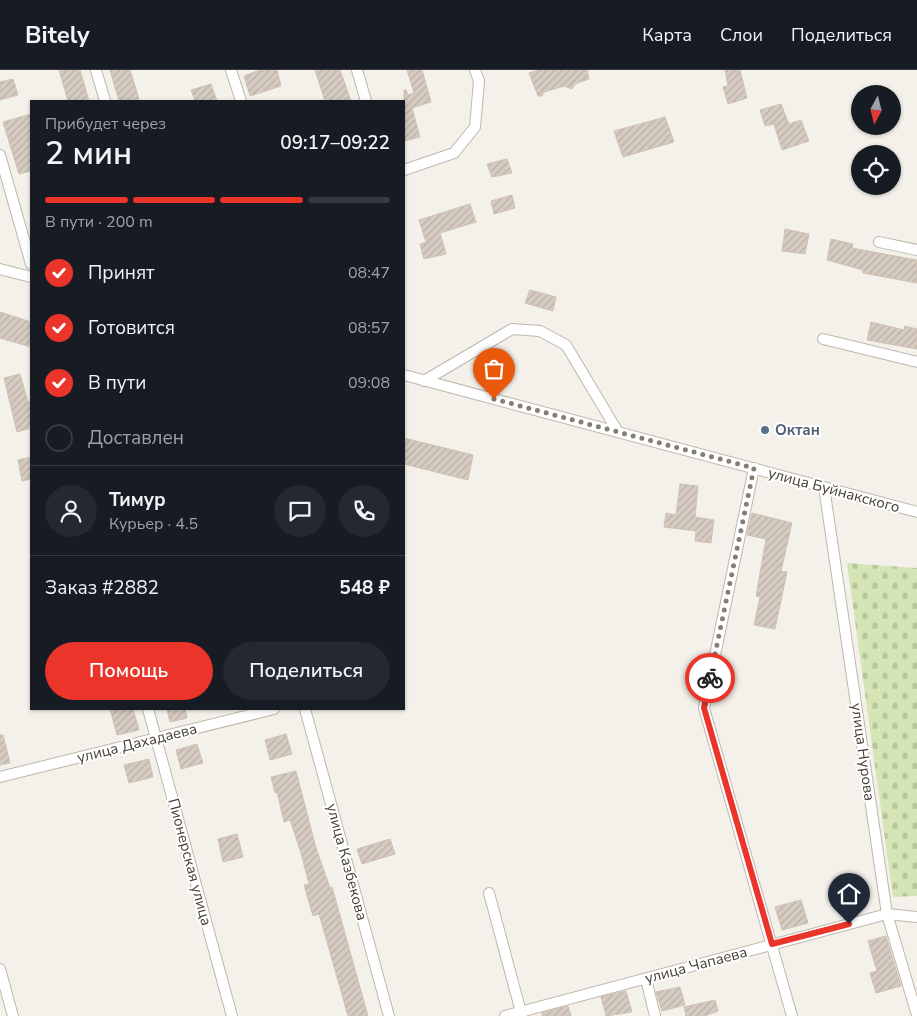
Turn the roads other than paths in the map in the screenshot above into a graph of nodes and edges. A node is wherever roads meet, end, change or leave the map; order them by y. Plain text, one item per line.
1 (96, 70) edge
2 (231, 70) edge
3 (357, 70) edge
4 (475, 70) edge
5 (105, 100) edge
6 (241, 100) edge
7 (366, 100) edge
8 (0, 155) edge
9 (405, 170) edge
10 (878, 242) dead end
11 (917, 250) edge
12 (30, 260) edge
13 (0, 269) edge
14 (30, 277) edge
15 (823, 339) dead end
16 (917, 362) edge
17 (405, 375) edge
18 (424, 380) junction
19 (618, 432) junction
20 (754, 468) junction
21 (824, 487) junction
22 (917, 512) edge
23 (148, 710) edge
24 (270, 710) edge
25 (305, 710) edge
26 (156, 739) junction
27 (0, 777) edge
28 (489, 893) dead end
29 (887, 914) junction
30 (917, 917) edge
31 (772, 944) junction
32 (0, 969) edge
33 (646, 979) junction
34 (522, 1014) edge
35 (917, 1015) edge
36 (13, 1016) edge
37 (232, 1016) edge
38 (389, 1016) edge
39 (505, 1016) edge
40 (655, 1016) edge
41 (792, 1016) edge

1 - 5 street
2 - 6 street
3 - 7 street
4 - 9 street
8 - 12 street
10 - 11 street
13 - 14 street
15 - 16 street
17 - 18 street, улица Буйнакского
18 - 19 street, улица Буйнакского
18 - 19 street
19 - 20 street, улица Буйнакского
20 - 21 street, улица Буйнакского
20 - 31 street
21 - 22 street, улица Буйнакского
21 - 29 street, улица Нурова
23 - 26 street, Пионерская улица
24 - 26 street, улица Дахадаева
25 - 38 street, улица Казбекова
26 - 27 street, улица Дахадаева
26 - 37 street, Пионерская улица
28 - 34 street
29 - 30 street
29 - 31 street, улица Чапаева
29 - 35 street, улица Нурова
31 - 33 street, улица Чапаева
31 - 41 street
32 - 36 street
33 - 34 street, улица Чапаева
33 - 40 street
34 - 39 street, улица Чапаева

